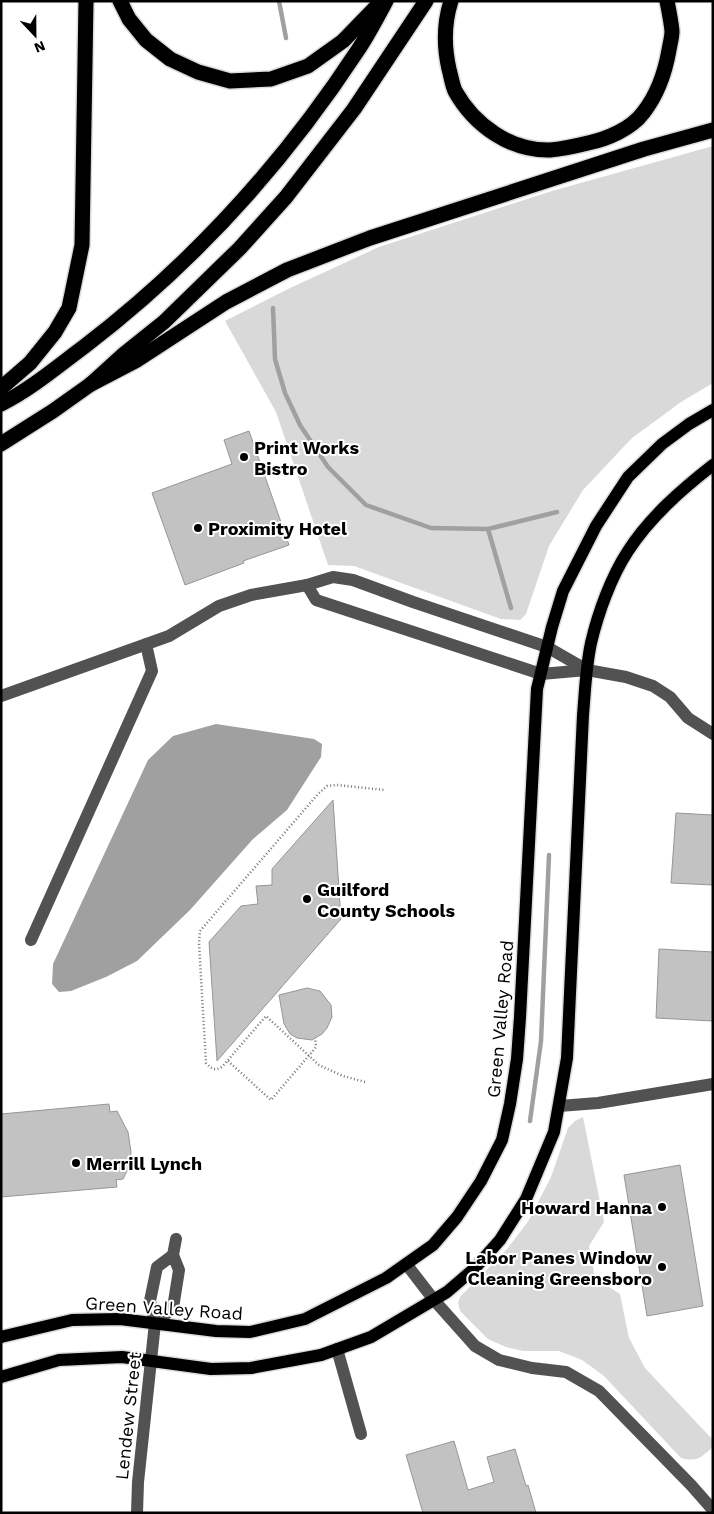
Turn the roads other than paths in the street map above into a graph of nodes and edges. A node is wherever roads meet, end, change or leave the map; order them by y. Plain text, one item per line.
1 (86, 1) edge
2 (120, 1) edge
3 (381, 1) edge
4 (386, 1) edge
5 (426, 1) edge
6 (452, 1) edge
7 (667, 1) edge
8 (713, 130) edge
9 (91, 384) junction
10 (1, 388) edge
11 (1, 404) edge
12 (713, 410) edge
13 (1, 444) edge
14 (713, 464) edge
15 (307, 584) junction
16 (146, 644) junction
17 (547, 647) junction
18 (587, 670) junction
19 (540, 674) junction
20 (1, 696) edge
21 (713, 734) edge
22 (31, 940) dead end
23 (713, 1084) edge
24 (558, 1106) junction
25 (176, 1240) dead end
26 (173, 1255) junction
27 (407, 1265) junction
28 (434, 1300) junction
29 (155, 1324) junction
30 (1, 1337) edge
31 (337, 1349) junction
32 (150, 1361) junction
33 (1, 1377) edge
34 (361, 1434) dead end
35 (713, 1510) edge
36 (137, 1513) edge

1 - 10 highway
2 - 3 highway
4 - 11 highway
5 - 9 highway
6 - 7 highway
8 - 9 highway
9 - 13 highway
12 - 17 main road, Green Valley Road
14 - 18 main road
15 - 16 street
15 - 17 street
15 - 19 street
16 - 20 street
16 - 22 street
17 - 18 street
17 - 19 main road, Green Valley Road
18 - 19 street
18 - 21 street
18 - 24 main road
19 - 27 main road, Green Valley Road
23 - 24 street
24 - 28 main road
25 - 26 street
26 - 29 street, Lendew Street
26 - 29 street
27 - 28 street
27 - 29 main road, Green Valley Road
28 - 31 main road
28 - 35 street
29 - 30 main road, Green Valley Road
29 - 32 street, Lendew Street
31 - 32 main road
31 - 34 street
32 - 33 main road
32 - 36 street, Lendew Street

